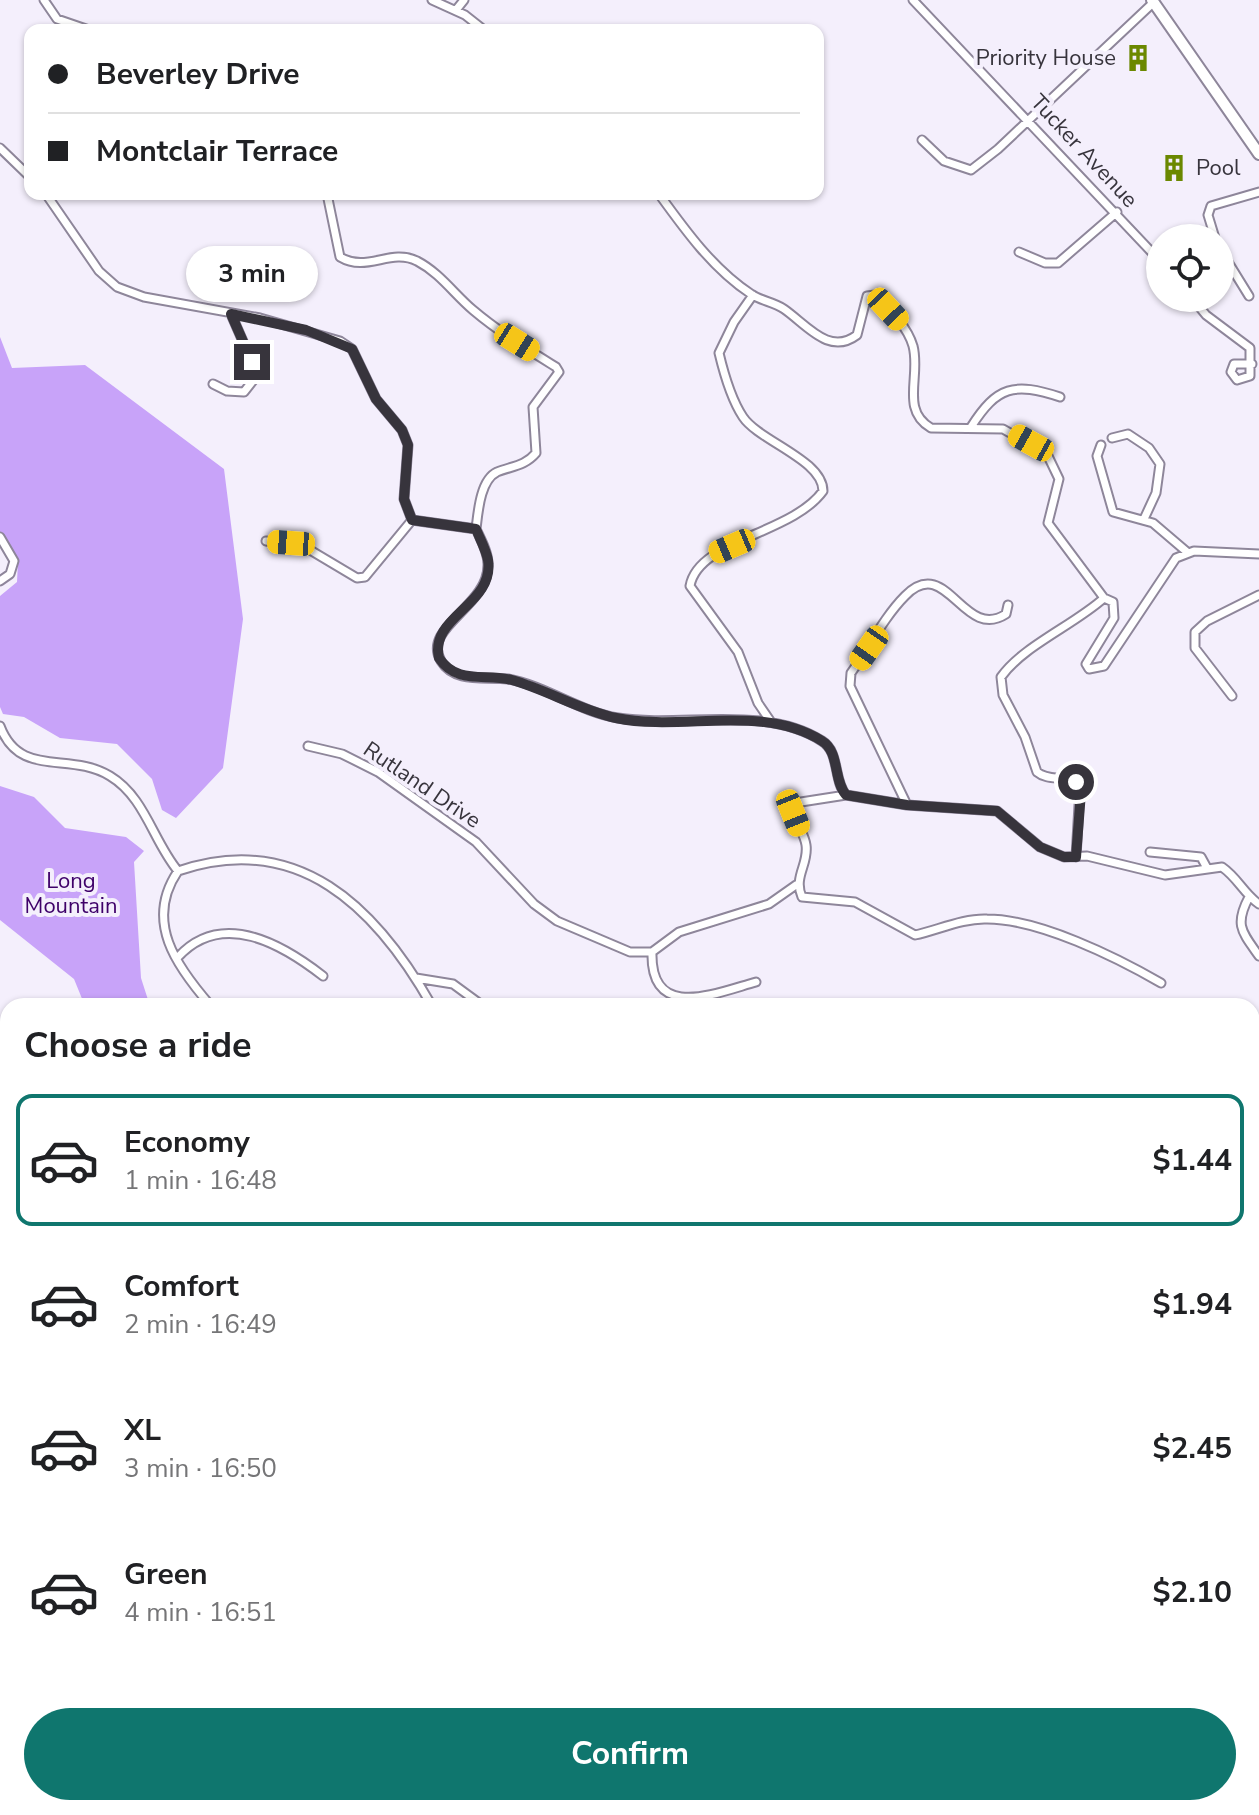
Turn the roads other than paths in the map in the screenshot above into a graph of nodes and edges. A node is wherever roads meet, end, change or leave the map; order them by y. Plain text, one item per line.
1 (44, 0) edge
2 (432, 0) edge
3 (464, 0) edge
4 (913, 0) edge
5 (1156, 1) edge
6 (456, 10) junction
7 (72, 24) edge
8 (476, 24) edge
9 (1028, 118) junction
10 (922, 140) dead end
11 (0, 148) edge
12 (1259, 154) edge
13 (24, 171) edge
14 (1259, 192) edge
15 (50, 200) edge
16 (328, 200) edge
17 (664, 200) edge
18 (1117, 212) junction
19 (1211, 224) edge
20 (1146, 245) edge
21 (1019, 252) dead end
22 (1234, 272) edge
23 (753, 295) junction
24 (1249, 296) dead end
25 (1204, 312) edge
26 (231, 314) junction
27 (1252, 364) dead end
28 (213, 384) dead end
29 (1060, 397) dead end
30 (971, 427) junction
31 (1112, 438) dead end
32 (1101, 445) dead end
33 (1144, 519) junction
34 (412, 520) junction
35 (476, 529) junction
36 (0, 537) edge
37 (266, 541) dead end
38 (1187, 552) junction
39 (1259, 554) edge
40 (0, 581) edge
41 (1259, 595) edge
42 (1104, 598) junction
43 (1008, 605) dead end
44 (1232, 696) dead end
45 (771, 722) junction
46 (0, 726) edge
47 (308, 746) dead end
48 (846, 795) junction
49 (907, 805) junction
50 (1150, 852) dead end
51 (1076, 857) junction
52 (1207, 868) junction
53 (178, 871) junction
54 (796, 885) junction
55 (1249, 897) junction
56 (1259, 904) edge
57 (652, 952) junction
58 (1259, 956) edge
59 (178, 957) junction
60 (323, 976) dead end
61 (416, 978) junction
62 (756, 982) dead end
63 (1161, 983) dead end
64 (205, 998) edge
65 (427, 998) edge
66 (472, 998) edge
67 (674, 998) edge
68 (701, 998) edge

1 - 7 street
2 - 6 street
3 - 6 street
4 - 9 street, Tucker Avenue
5 - 9 street
5 - 12 main road
6 - 8 street
9 - 10 street
9 - 18 street, Tucker Avenue
11 - 13 street
14 - 19 street
15 - 26 street
16 - 35 street
17 - 23 street
18 - 20 street, Tucker Avenue
18 - 21 street
22 - 24 street
23 - 30 street
23 - 45 street
25 - 27 street
26 - 28 street
26 - 34 street
29 - 30 street
30 - 42 street
31 - 33 street
32 - 33 street
33 - 38 street
34 - 35 street
34 - 37 street
35 - 45 street
36 - 40 street
38 - 39 street
38 - 42 street
41 - 44 street
42 - 51 street
43 - 49 street
45 - 48 street
46 - 53 street
47 - 57 street, Rutland Drive
48 - 49 street
48 - 54 street
49 - 51 street
50 - 52 street
51 - 52 street
52 - 55 street
53 - 59 street
53 - 61 street
54 - 57 street
54 - 63 street
55 - 56 street
55 - 58 street
57 - 67 street
59 - 60 street
59 - 64 street
61 - 65 street
61 - 66 street
62 - 68 street

